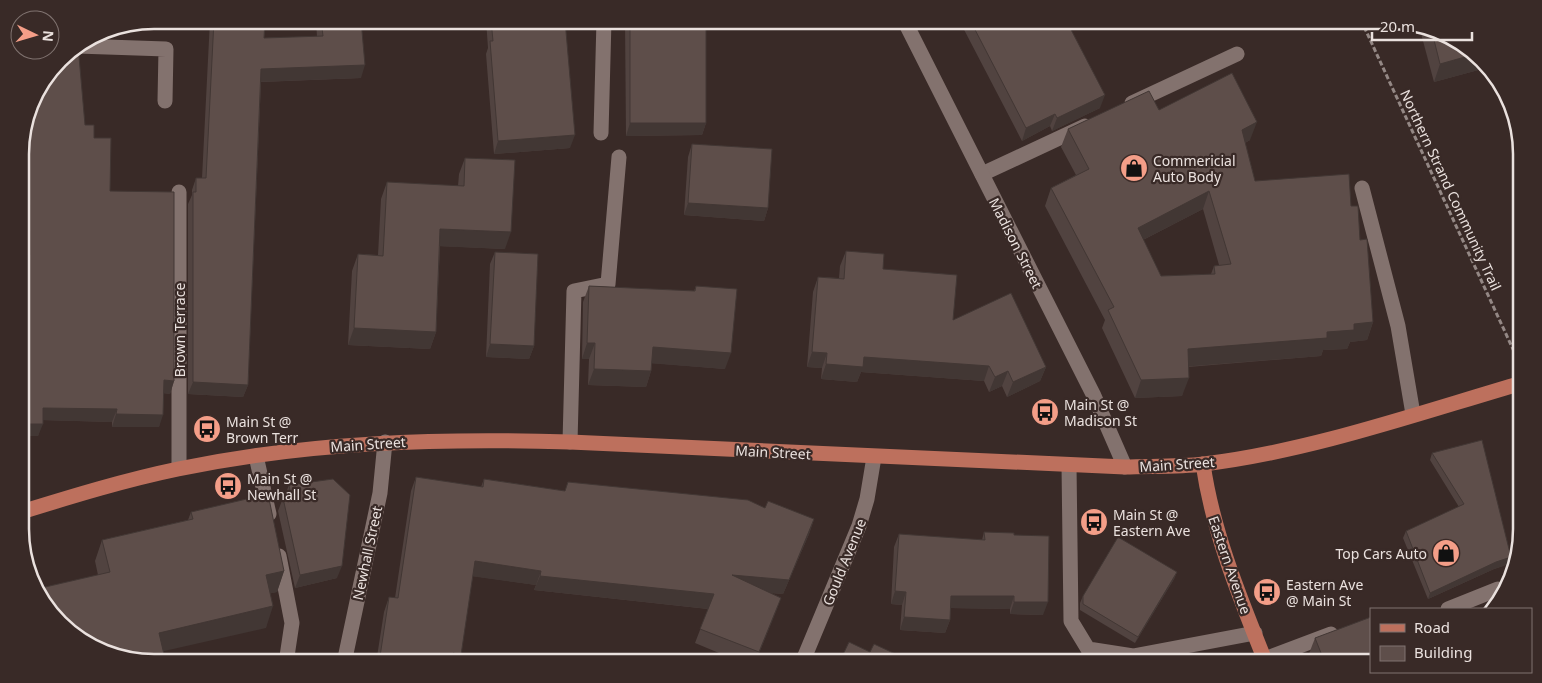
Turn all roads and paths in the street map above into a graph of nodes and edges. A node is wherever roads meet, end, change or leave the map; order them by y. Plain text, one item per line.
1 (604, 29) edge
2 (909, 29) edge
3 (1365, 29) edge
4 (91, 46) edge
5 (1237, 54) dead end
6 (165, 100) dead end
7 (1122, 108) edge
8 (1096, 120) edge
9 (601, 133) dead end
10 (619, 157) dead end
11 (982, 174) junction
12 (1362, 188) dead end
13 (179, 192) dead end
14 (1513, 351) edge
15 (1513, 386) edge
16 (1413, 414) junction
17 (385, 442) junction
18 (570, 442) junction
19 (256, 456) junction
20 (874, 457) junction
21 (1203, 464) junction
22 (1069, 465) junction
23 (179, 468) junction
24 (1125, 468) junction
25 (29, 510) edge
26 (1497, 589) edge
27 (1450, 608) edge
28 (1343, 630) edge
29 (1255, 633) junction
30 (287, 654) edge
31 (346, 654) edge
32 (806, 654) edge
33 (1118, 654) edge
34 (1144, 654) edge
35 (1263, 654) edge
36 (1283, 654) edge

1 - 9 street
2 - 11 street, Madison Street
3 - 14 path, Northern Strand Community Trail
4 - 6 street
5 - 7 street
8 - 11 street
10 - 18 street
11 - 24 street, Madison Street
12 - 16 street
13 - 23 street, Brown Terrace
15 - 16 main road, Main Street
16 - 21 main road, Main Street
17 - 18 main road, Main Street
17 - 19 main road, Main Street
17 - 31 street, Newhall Street
18 - 20 main road, Main Street
19 - 23 main road, Main Street
19 - 30 street
20 - 22 main road, Main Street
20 - 32 street, Gould Avenue
21 - 24 main road, Main Street
21 - 29 main road, Eastern Avenue
22 - 24 main road, Main Street
22 - 33 street
23 - 25 main road, Main Street
26 - 27 street
28 - 36 street
29 - 34 street
29 - 35 main road, Eastern Avenue

